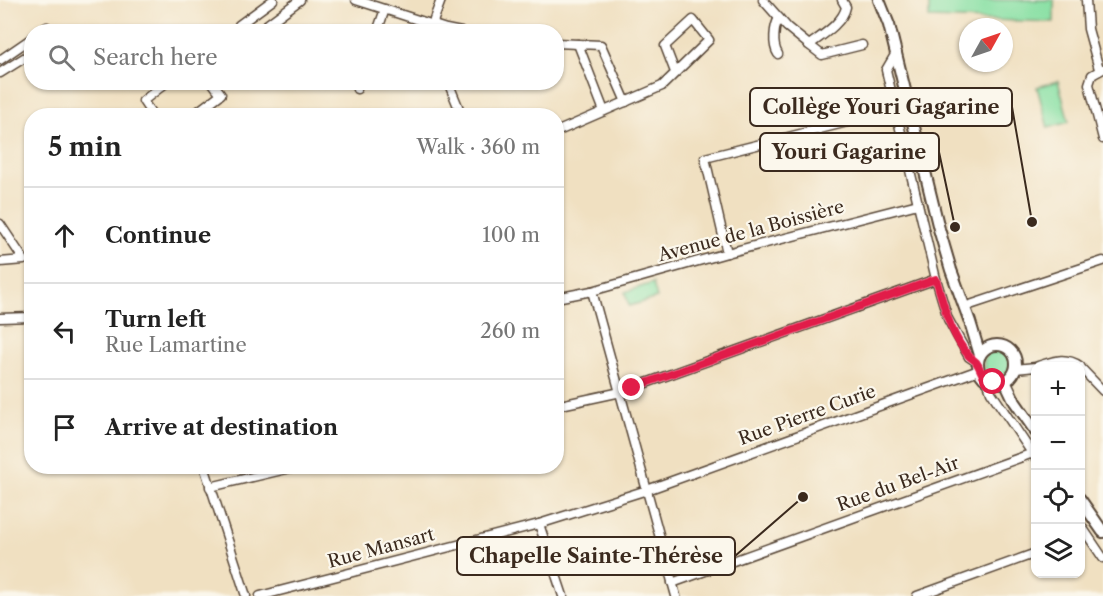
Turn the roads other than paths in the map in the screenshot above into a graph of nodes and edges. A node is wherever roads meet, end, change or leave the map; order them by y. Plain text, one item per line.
1 (273, 0) edge
2 (300, 0) edge
3 (356, 0) edge
4 (441, 0) edge
5 (763, 0) edge
6 (842, 0) edge
7 (879, 0) edge
8 (1086, 0) edge
9 (884, 5) edge
10 (385, 9) junction
11 (779, 18) junction
12 (240, 24) edge
13 (268, 24) edge
14 (380, 24) edge
15 (423, 24) edge
16 (434, 24) edge
17 (564, 43) edge
18 (24, 44) edge
19 (578, 44) junction
20 (809, 45) junction
21 (862, 45) dead end
22 (896, 52) junction
23 (778, 54) dead end
24 (24, 58) edge
25 (0, 60) edge
26 (1101, 69) edge
27 (675, 72) junction
28 (0, 74) edge
29 (157, 90) edge
30 (217, 90) edge
31 (451, 90) edge
32 (626, 102) junction
33 (148, 108) edge
34 (202, 108) edge
35 (459, 108) edge
36 (895, 110) junction
37 (604, 111) junction
38 (564, 128) edge
39 (1103, 139) edge
40 (918, 204) junction
41 (0, 224) edge
42 (727, 253) junction
43 (1103, 261) edge
44 (0, 262) edge
45 (936, 279) junction
46 (592, 291) junction
47 (564, 296) edge
48 (964, 306) junction
49 (24, 317) edge
50 (0, 318) edge
51 (970, 322) junction
52 (994, 345) junction
53 (1053, 362) edge
54 (1073, 362) edge
55 (979, 363) junction
56 (1031, 368) edge
57 (1015, 369) junction
58 (1085, 372) edge
59 (987, 380) junction
60 (1005, 381) junction
61 (621, 392) junction
62 (1103, 392) edge
63 (564, 404) edge
64 (1031, 426) edge
65 (1031, 451) edge
66 (1031, 456) edge
67 (206, 474) edge
68 (265, 474) edge
69 (210, 487) junction
70 (647, 490) junction
71 (1085, 506) edge
72 (539, 524) junction
73 (1103, 532) edge
74 (1085, 537) edge
75 (1031, 555) edge
76 (1103, 558) edge
77 (672, 583) junction
78 (246, 596) edge
79 (260, 596) edge
80 (563, 596) edge
81 (676, 596) edge
82 (917, 596) edge

1 - 12 street
2 - 13 street
3 - 10 street
4 - 16 street
5 - 11 street
6 - 20 street
7 - 9 street
8 - 26 street
9 - 22 street
10 - 14 street
10 - 15 street
11 - 20 street
11 - 23 street
17 - 19 street
18 - 25 street
19 - 32 street
19 - 37 street
20 - 21 street
22 - 36 street
22 - 48 street
24 - 28 street
26 - 39 street
27 - 27 street
27 - 32 street
29 - 33 street
30 - 34 street
31 - 35 street
32 - 37 street
36 - 40 street
36 - 42 street
37 - 38 street
40 - 42 street, Avenue de la Boissière
40 - 45 street
41 - 44 street
42 - 46 street, Avenue de la Boissière
43 - 48 street
45 - 55 street
45 - 61 street
46 - 47 street, Avenue de la Boissière
46 - 61 street
48 - 51 street
49 - 50 street
51 - 52 street
51 - 55 street
52 - 55 street
52 - 57 street
53 - 54 street
55 - 59 street
55 - 70 street, Rue Pierre Curie
56 - 57 street
57 - 60 street
58 - 62 street
59 - 60 street
59 - 65 street
60 - 64 street
61 - 63 street
61 - 70 street
66 - 77 street, Rue du Bel-Air
67 - 69 street
68 - 69 street
69 - 78 street
70 - 72 street, Rue Mansart
70 - 77 street
71 - 73 street
72 - 79 street, Rue Mansart
72 - 80 street
74 - 76 street
75 - 82 street
77 - 81 street

